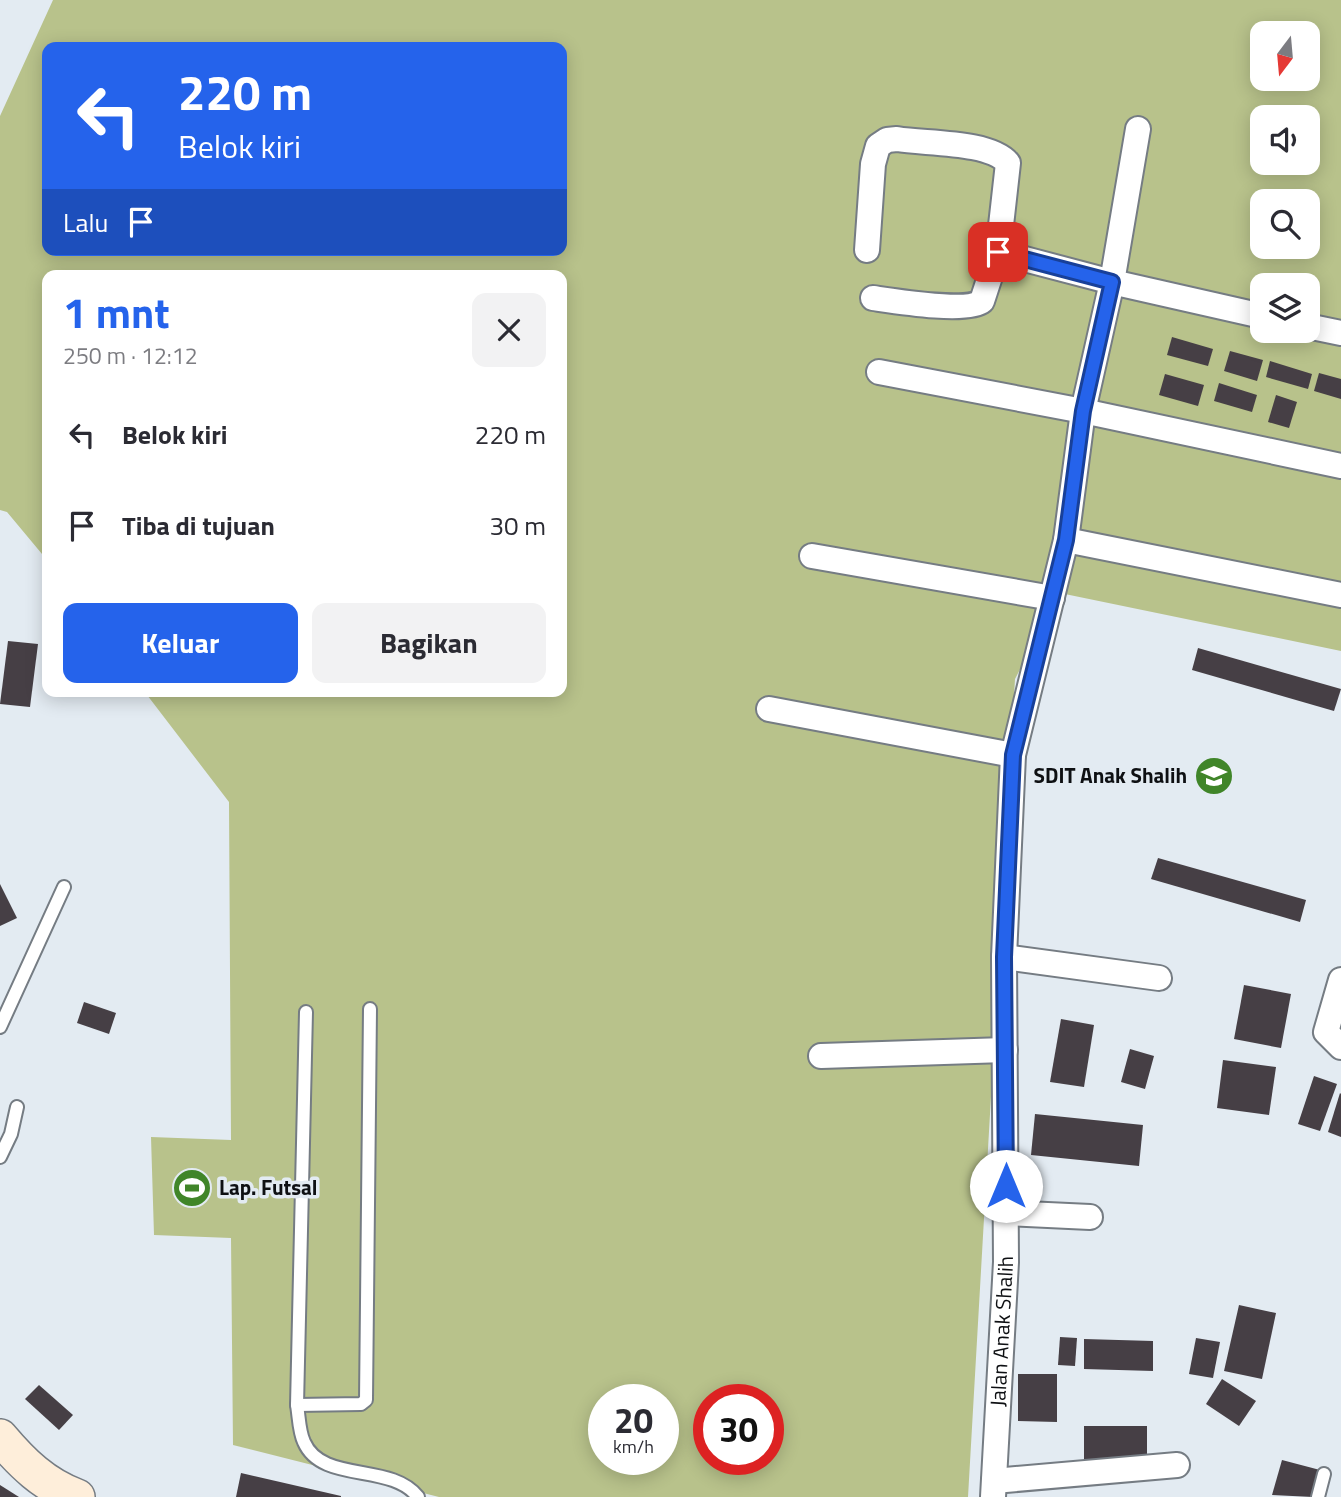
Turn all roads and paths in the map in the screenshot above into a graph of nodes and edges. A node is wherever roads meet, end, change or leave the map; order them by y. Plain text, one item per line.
1 (1138, 128) dead end
2 (867, 250) dead end
3 (998, 252) junction
4 (1112, 282) junction
5 (873, 298) dead end
6 (1250, 313) edge
7 (1320, 329) edge
8 (1341, 333) edge
9 (879, 372) dead end
10 (1083, 411) junction
11 (1341, 466) edge
12 (1066, 540) junction
13 (812, 556) dead end
14 (1341, 595) edge
15 (1052, 598) junction
16 (769, 709) dead end
17 (1013, 755) junction
18 (64, 887) dead end
19 (1004, 957) junction
20 (1159, 978) dead end
21 (1341, 980) edge
22 (370, 1009) dead end
23 (306, 1012) dead end
24 (0, 1027) edge
25 (1341, 1047) edge
26 (1005, 1050) junction
27 (821, 1056) dead end
28 (17, 1107) dead end
29 (0, 1157) edge
30 (1006, 1213) junction
31 (1090, 1217) dead end
32 (297, 1405) junction
33 (0, 1437) edge
34 (1177, 1465) dead end
35 (1324, 1474) dead end
36 (994, 1489) edge
37 (77, 1497) edge
38 (418, 1497) edge
39 (1318, 1497) edge

1 - 4 street, Jalan Anak Shalih
2 - 3 street
3 - 4 street
3 - 5 street
4 - 6 street
4 - 10 street, Jalan Anak Shalih
7 - 8 street
9 - 10 street
10 - 11 street
10 - 12 street, Jalan Anak Shalih
12 - 14 street
12 - 15 street, Jalan Anak Shalih
13 - 15 street
15 - 17 street, Jalan Anak Shalih
16 - 17 street
17 - 19 street, Jalan Anak Shalih
18 - 24 lane
19 - 20 street
19 - 26 street, Jalan Anak Shalih
21 - 25 street
22 - 32 lane
23 - 32 lane
26 - 27 street
26 - 30 street, Jalan Anak Shalih
28 - 29 lane
30 - 31 street
30 - 36 street, Jalan Anak Shalih
32 - 38 lane
33 - 37 street
34 - 36 street
35 - 39 lane

